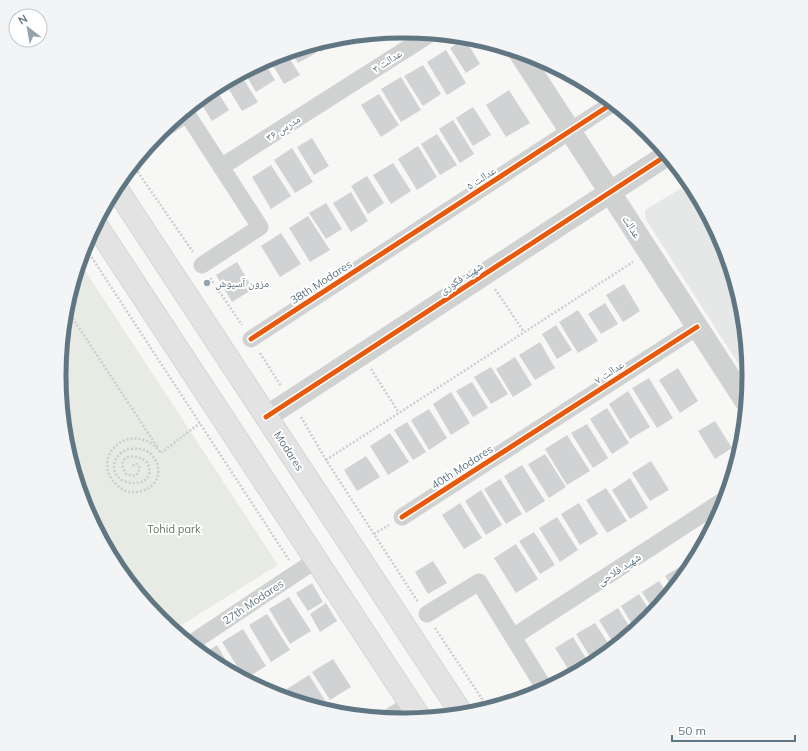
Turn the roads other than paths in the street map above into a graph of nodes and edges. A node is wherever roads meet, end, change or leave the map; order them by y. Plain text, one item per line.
1 (422, 39) edge
2 (525, 61) edge
3 (344, 89) joint
4 (607, 107) edge
5 (188, 116) edge
6 (570, 132) junction
7 (663, 159) edge
8 (221, 168) junction
9 (610, 193) junction
10 (120, 194) edge
11 (99, 230) edge
12 (402, 241) joint
13 (202, 265) road end
14 (697, 327) junction
15 (251, 339) road end
16 (741, 395) edge
17 (266, 417) junction
18 (532, 433) joint
19 (716, 505) edge
20 (402, 516) dead end
21 (316, 560) junction
22 (427, 614) road end
23 (513, 637) junction
24 (196, 640) edge
25 (541, 683) edge
26 (458, 709) edge
27 (415, 711) edge

1 - 3 street, عدالت ۳
2 - 6 street, عدالت
3 - 8 street, مدرس ۳۶
4 - 6 street, عدالت ۵
5 - 8 street
6 - 9 street, عدالت
6 - 12 street, عدالت ۵
7 - 9 street, شهید فکوری
8 - 13 street
9 - 14 street, عدالت
9 - 17 street, شهید فکوری
10 - 17 main road, Modares
11 - 21 main road
12 - 15 street, 38th Modares
14 - 16 street, عدالت
14 - 18 street, عدالت ۷
17 - 26 main road, Modares
18 - 20 street, 40th Modares
19 - 23 street, شهید فلاحی
21 - 24 street, 27th Modares
21 - 27 main road
22 - 23 street
23 - 25 street

